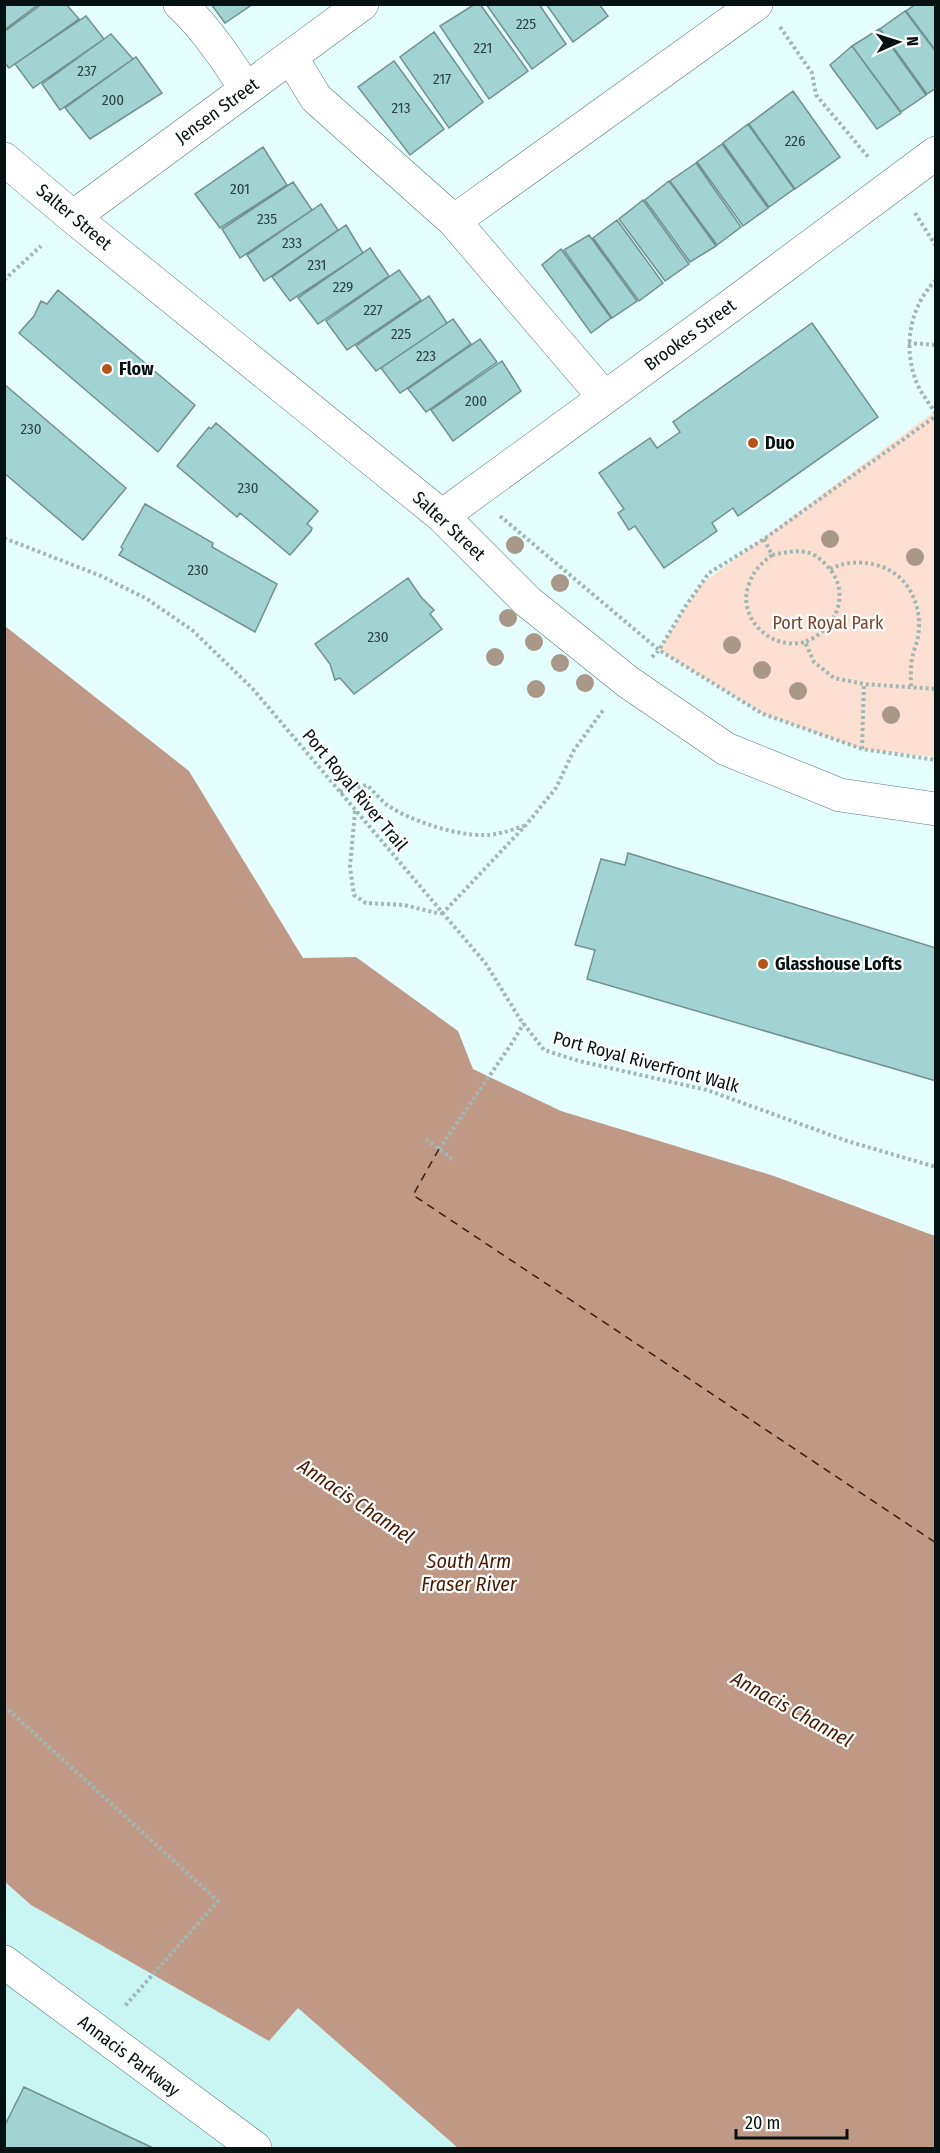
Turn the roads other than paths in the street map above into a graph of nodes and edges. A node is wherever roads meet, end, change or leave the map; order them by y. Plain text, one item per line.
1 (180, 4) edge
2 (362, 4) edge
3 (767, 14) edge
4 (291, 57) junction
5 (246, 89) junction
6 (936, 153) edge
7 (4, 159) edge
8 (73, 217) junction
9 (454, 221) junction
10 (604, 397) junction
11 (442, 516) junction
12 (936, 809) edge
13 (4, 1962) edge
14 (255, 2148) edge

1 - 5 street
2 - 4 street, Jensen Street
3 - 9 street
4 - 5 street, Jensen Street
4 - 9 street
5 - 8 street, Jensen Street
6 - 10 street, Brookes Street
7 - 8 street, Salter Street
8 - 11 street, Salter Street
9 - 10 street
10 - 11 street, Brookes Street
11 - 12 street, Salter Street
13 - 14 street, Annacis Parkway

